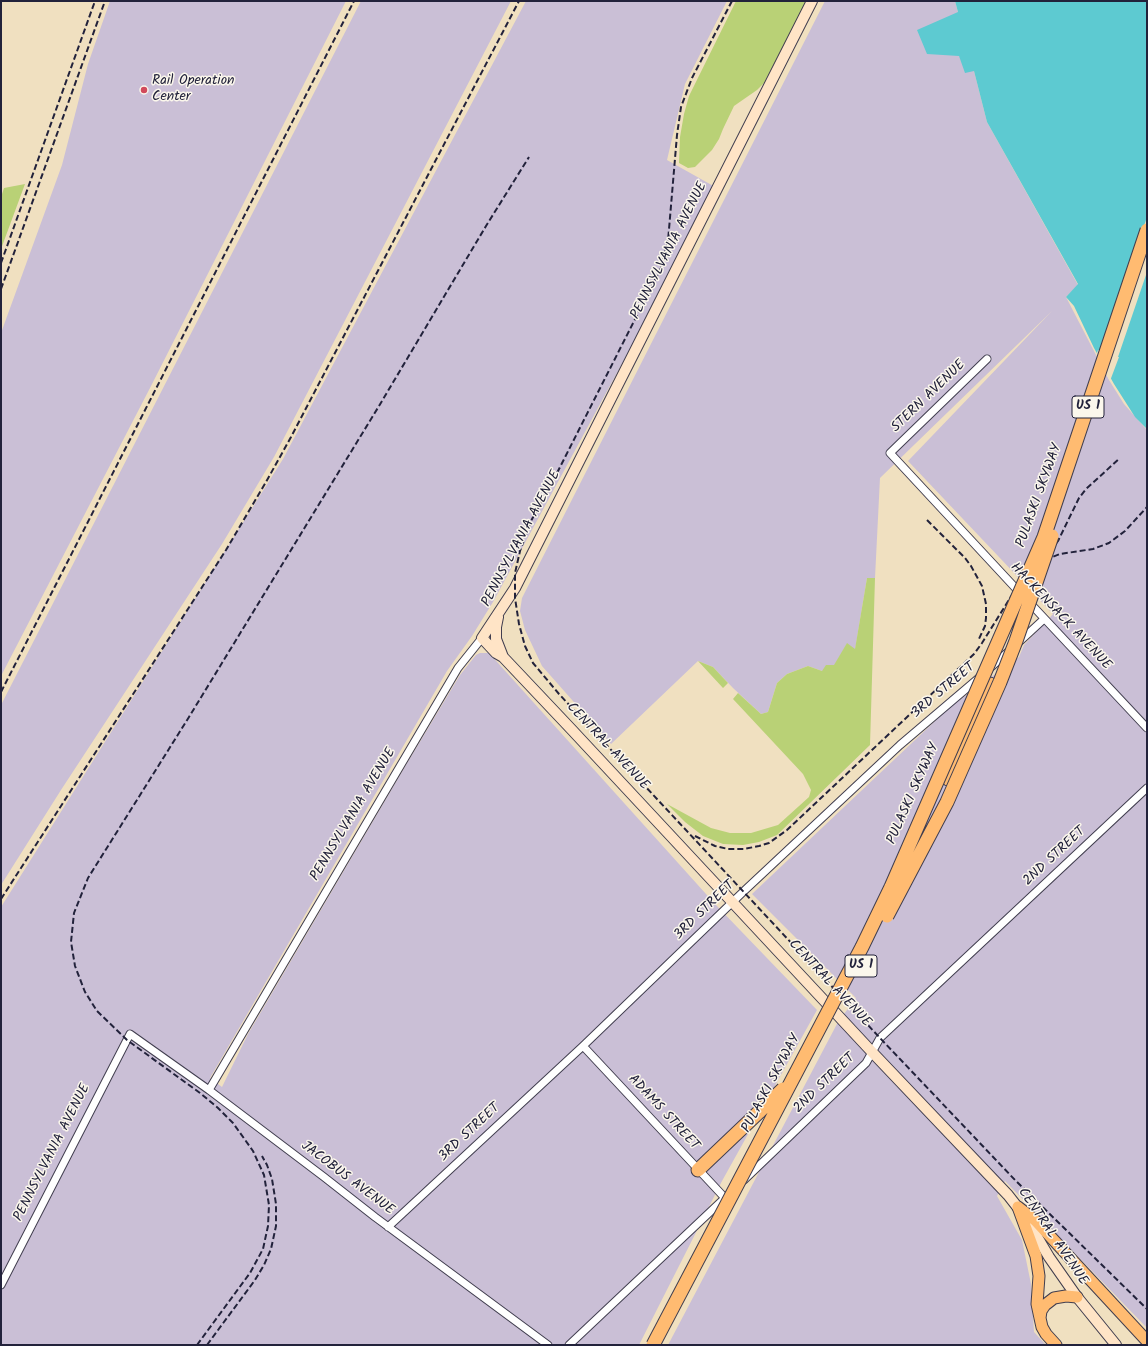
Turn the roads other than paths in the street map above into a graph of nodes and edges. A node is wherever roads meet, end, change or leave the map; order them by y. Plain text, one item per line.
1 (812, 1) edge
2 (1147, 230) edge
3 (1147, 254) edge
4 (987, 359) dead end
5 (890, 453) joint
6 (1039, 576) junction
7 (1024, 582) junction
8 (500, 611) junction
9 (1044, 619) junction
10 (482, 638) junction
11 (503, 657) junction
12 (990, 684) junction
13 (1147, 728) edge
14 (1147, 788) edge
15 (732, 902) junction
16 (130, 1034) joint
17 (583, 1046) junction
18 (872, 1052) junction
19 (209, 1090) junction
20 (698, 1170) junction
21 (725, 1198) junction
22 (1018, 1207) junction
23 (388, 1227) junction
24 (1, 1285) edge
25 (1077, 1297) junction
26 (1040, 1318) junction
27 (1147, 1341) edge
28 (548, 1345) edge
29 (569, 1345) edge
30 (652, 1345) edge
31 (660, 1345) edge
32 (1056, 1345) edge
33 (1116, 1345) edge

1 - 8 main road, PENNSYLVANIA AVENUE
2 - 7 highway, PULASKI SKYWAY / US 1, bridge
3 - 6 highway, PULASKI SKYWAY / US 1, bridge
4 - 5 street, STERN AVENUE
5 - 9 street, HACKENSACK AVENUE
6 - 12 highway, bridge
6 - 31 highway, PULASKI SKYWAY / US 1, bridge
7 - 12 highway, bridge
7 - 30 highway, PULASKI SKYWAY / US 1, bridge
8 - 10 main road, PENNSYLVANIA AVENUE
8 - 11 main road, CENTRAL AVENUE
9 - 13 street, HACKENSACK AVENUE
9 - 15 street, 3RD STREET
10 - 11 main road, CENTRAL AVENUE
10 - 19 street, PENNSYLVANIA AVENUE
11 - 15 main road, CENTRAL AVENUE
12 - 20 highway, bridge
14 - 18 street, 2ND STREET
15 - 17 street, 3RD STREET
15 - 18 main road, CENTRAL AVENUE
16 - 19 street, JACOBUS AVENUE
16 - 24 street, PENNSYLVANIA AVENUE
17 - 20 street, ADAMS STREET
17 - 23 street, 3RD STREET
18 - 21 street, 2ND STREET
18 - 22 main road, CENTRAL AVENUE
19 - 23 street, JACOBUS AVENUE
20 - 21 street, ADAMS STREET
21 - 29 street, 2ND STREET
22 - 25 main road, CENTRAL AVENUE
22 - 26 highway
22 - 27 highway
23 - 28 street, JACOBUS AVENUE
25 - 26 highway
25 - 33 main road, CENTRAL AVENUE
26 - 32 highway

